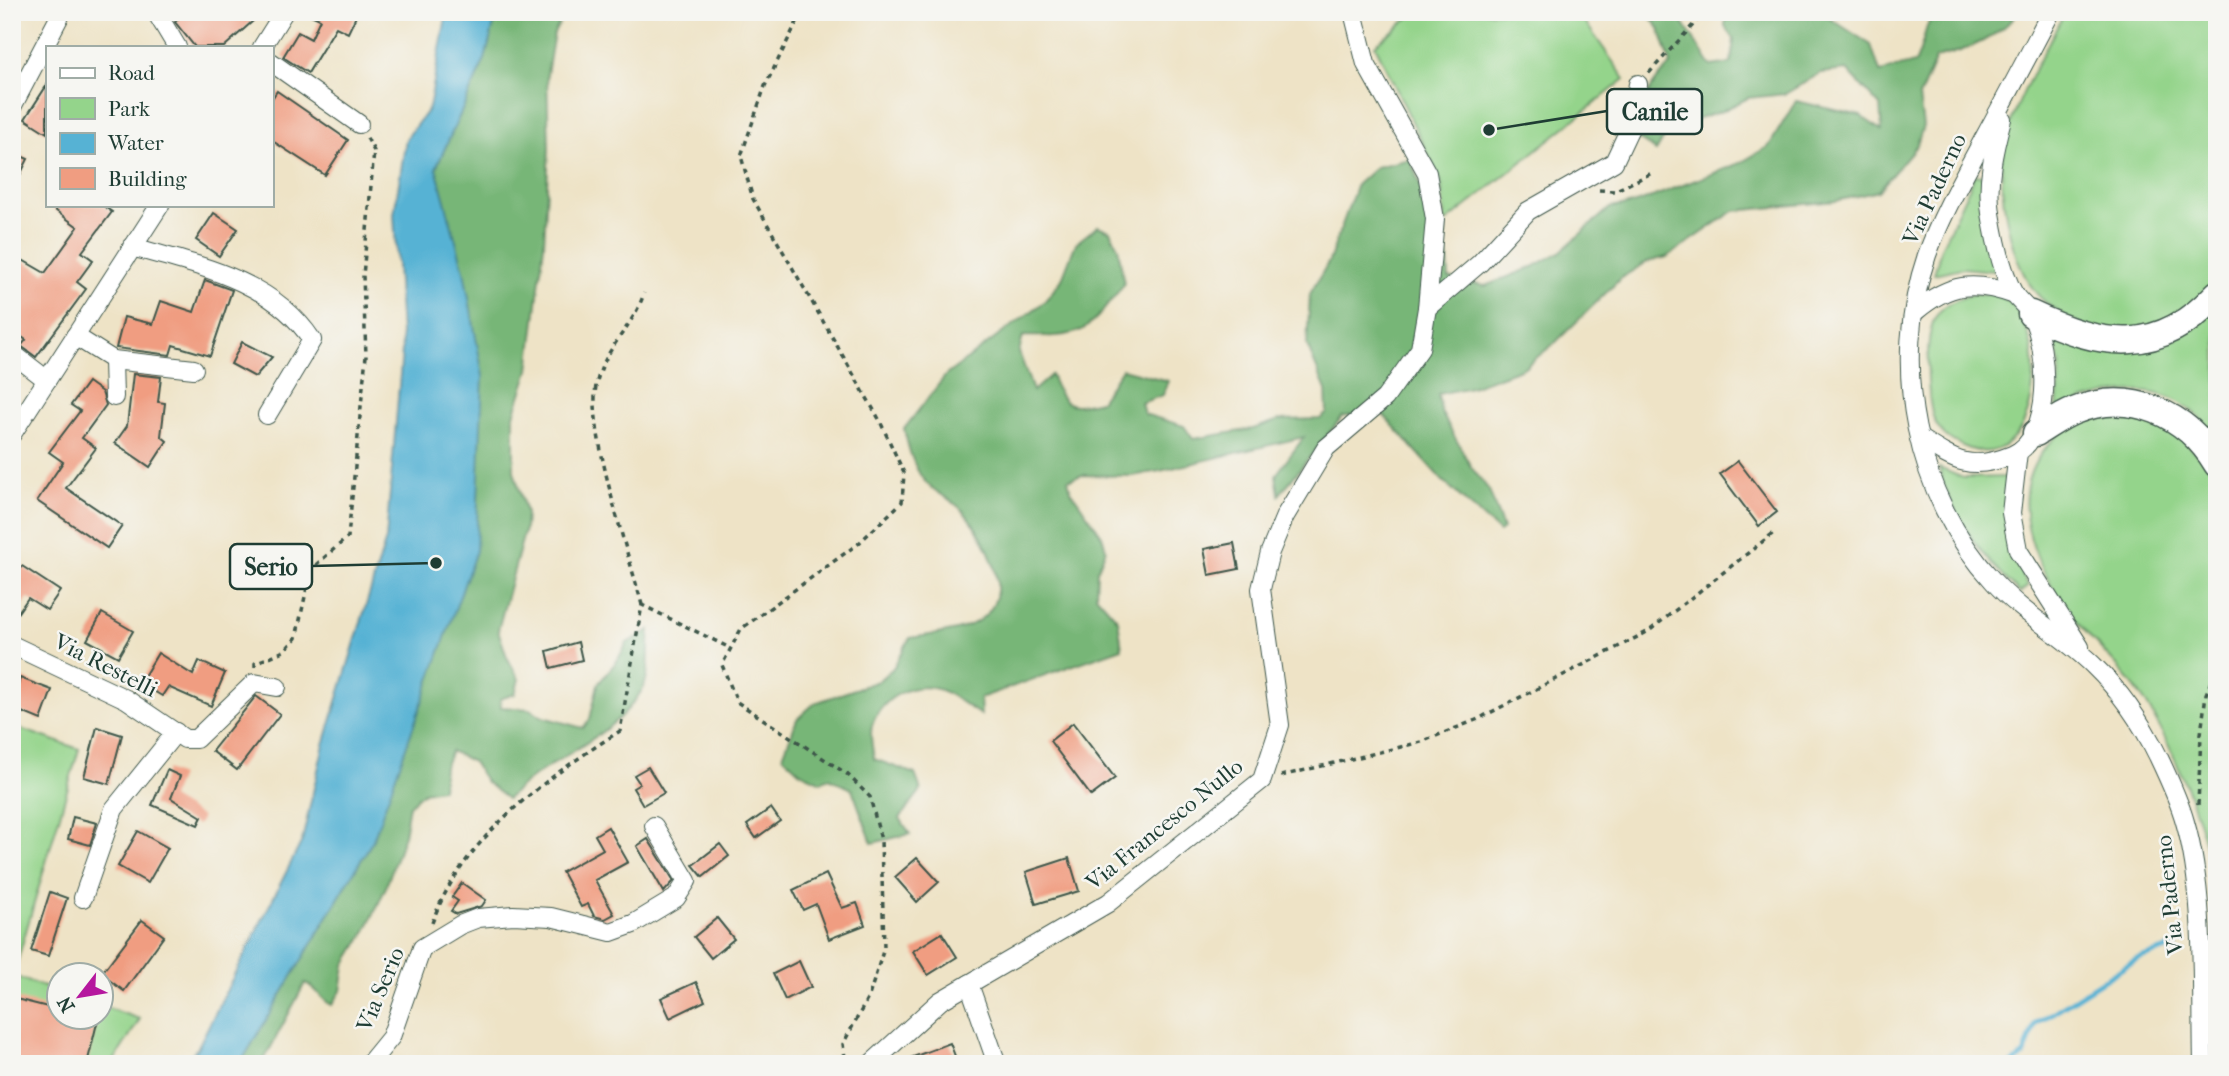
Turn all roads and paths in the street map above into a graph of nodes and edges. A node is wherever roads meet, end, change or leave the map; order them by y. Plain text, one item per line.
1 (62, 12) edge
2 (156, 12) edge
3 (284, 12) edge
4 (802, 12) edge
5 (1353, 12) edge
6 (1705, 12) edge
7 (2051, 12) edge
8 (176, 46) edge
9 (263, 46) edge
10 (273, 63) edge
11 (1638, 84) joint
12 (2009, 92) junction
13 (12, 107) edge
14 (359, 124) dead end
15 (374, 150) dead end
16 (1652, 173) dead end
17 (1578, 184) junction
18 (159, 206) edge
19 (132, 247) junction
20 (644, 293) dead end
21 (2217, 294) edge
22 (2023, 304) junction
23 (1427, 308) junction
24 (1916, 311) junction
25 (75, 336) junction
26 (12, 353) edge
27 (113, 360) junction
28 (194, 369) dead end
29 (47, 380) junction
30 (114, 397) dead end
31 (267, 415) dead end
32 (12, 434) edge
33 (1919, 438) junction
34 (2027, 443) junction
35 (2217, 464) edge
36 (1776, 531) dead end
37 (642, 605) junction
38 (12, 645) edge
39 (731, 648) junction
40 (2092, 664) junction
41 (2217, 675) edge
42 (254, 683) junction
43 (276, 687) dead end
44 (176, 732) junction
45 (1262, 780) junction
46 (654, 826) dead end
47 (2186, 828) junction
48 (83, 898) dead end
49 (422, 948) junction
50 (969, 984) junction
51 (369, 1064) edge
52 (846, 1064) edge
53 (871, 1064) edge
54 (997, 1064) edge
55 (2203, 1064) edge

1 - 13 street
2 - 8 street
3 - 9 street
4 - 39 path
5 - 23 street, Via Francesco Nullo
6 - 11 path
7 - 12 street, Via Paderno
10 - 14 street
11 - 17 street
12 - 22 street, Via Paderno
12 - 24 street, Via Paderno
15 - 42 path
16 - 17 path
17 - 23 street
18 - 19 street
19 - 25 street
19 - 31 street
20 - 37 path
21 - 22 highway
22 - 24 street
22 - 34 street, Via Paderno
23 - 45 street, Via Francesco Nullo
24 - 33 street, Via Paderno
25 - 27 street
25 - 29 street
26 - 29 street
27 - 28 street
27 - 30 street
29 - 32 street
33 - 34 street
33 - 40 street, Via Paderno
34 - 35 highway
34 - 40 street, Via Paderno
36 - 45 path
37 - 39 path
37 - 49 path
38 - 44 street, Via Restelli
39 - 52 path
40 - 47 street, Via Paderno
41 - 47 path
42 - 43 street
42 - 44 street
44 - 48 street
45 - 50 street, Via Francesco Nullo
46 - 49 street, Via Serio
47 - 55 street, Via Paderno
49 - 51 street, Via Serio
50 - 53 street, Via Francesco Nullo
50 - 54 street

